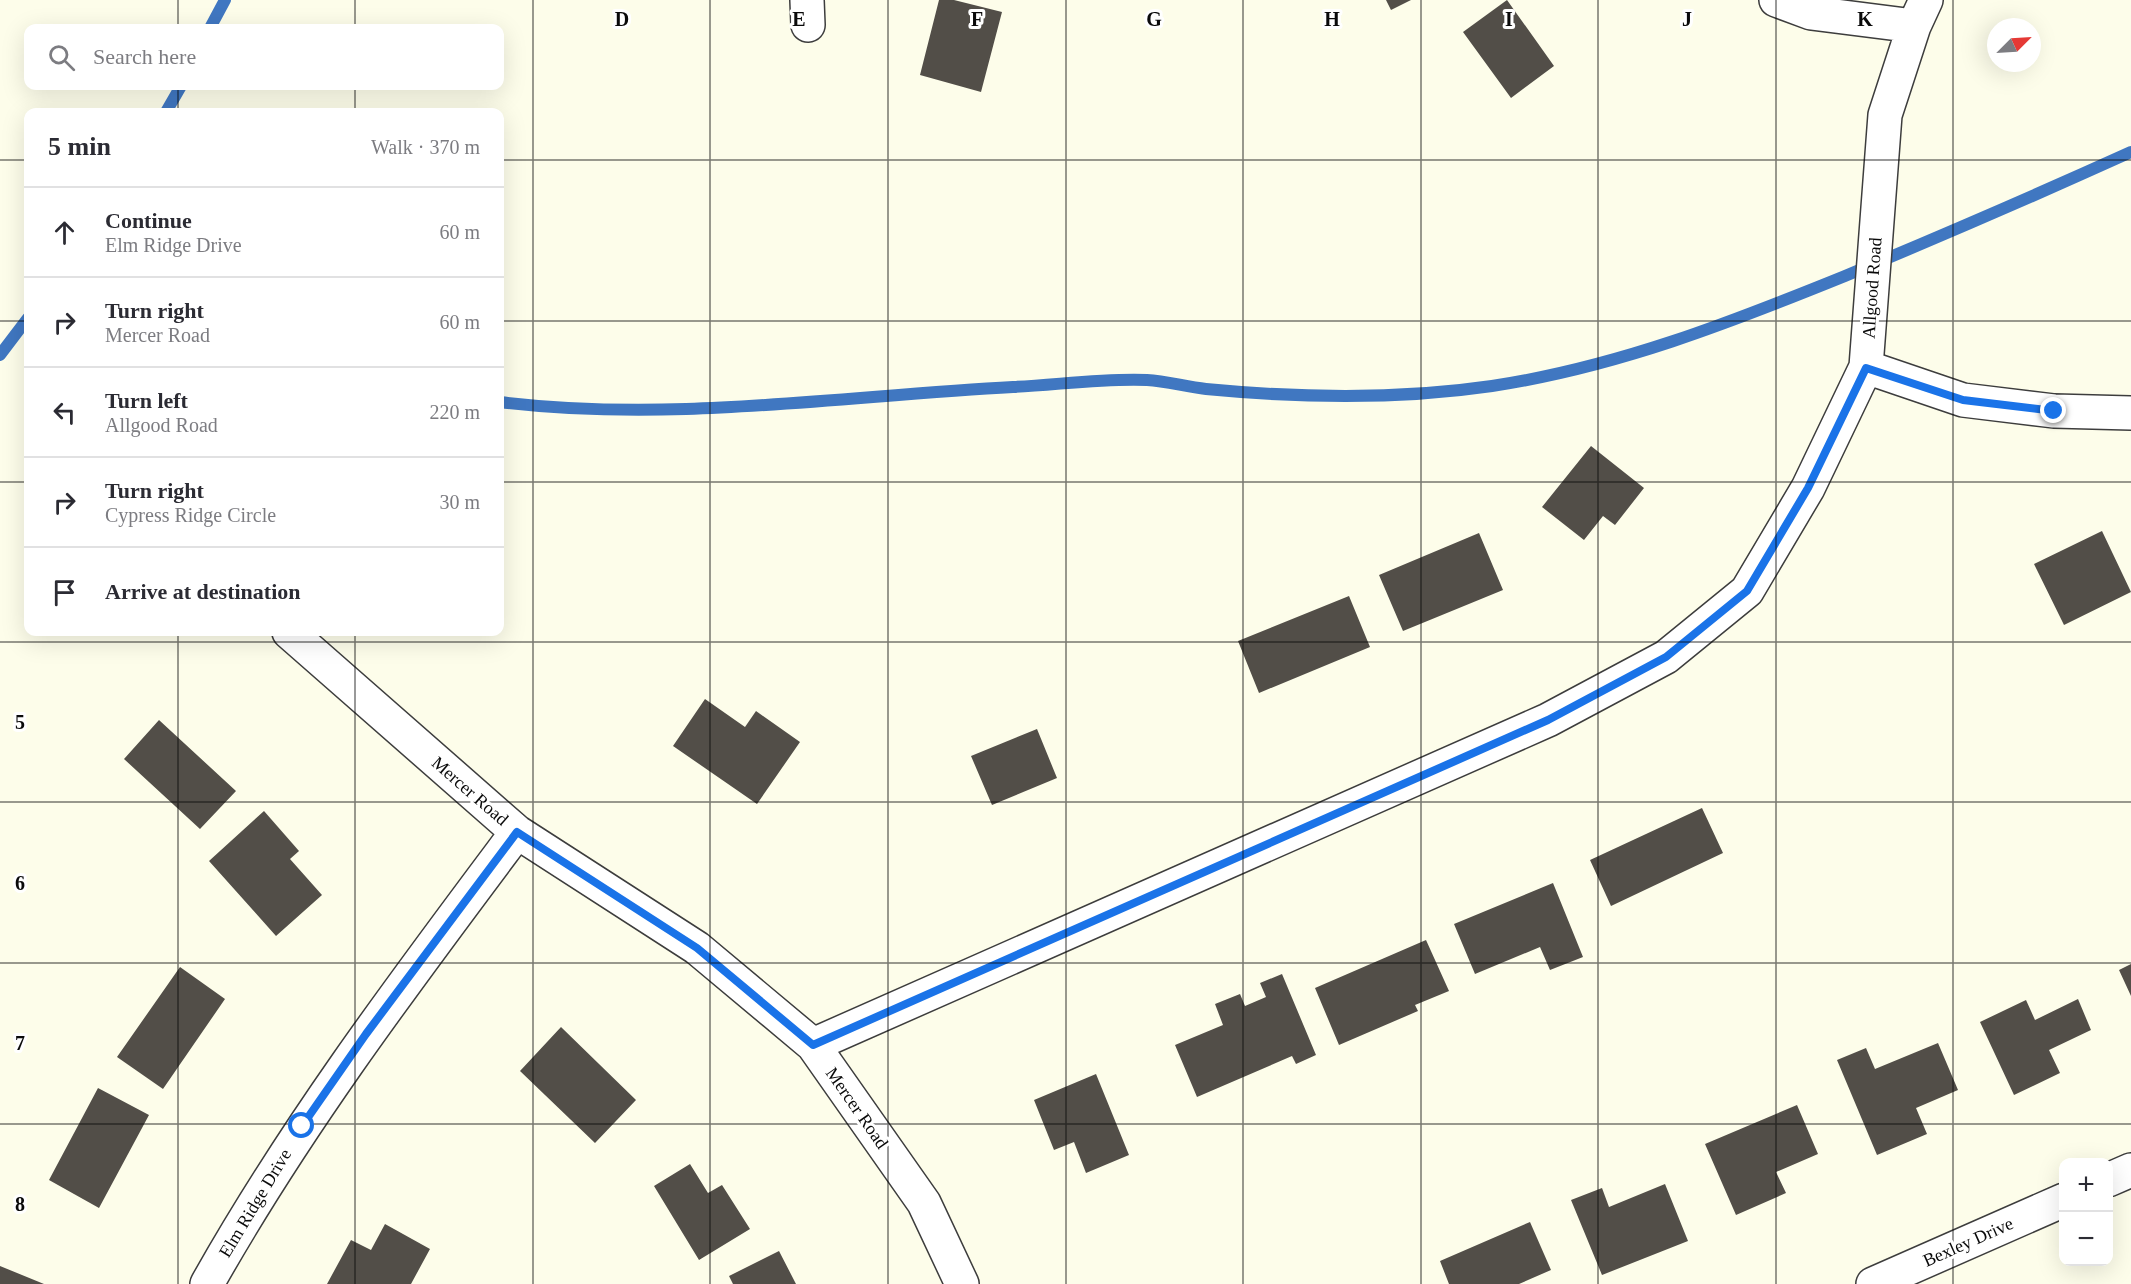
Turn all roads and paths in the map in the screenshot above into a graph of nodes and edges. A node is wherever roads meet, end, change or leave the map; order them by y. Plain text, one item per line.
1 (1776, 0) edge
2 (1920, 13) edge
3 (1866, 368) junction
4 (2131, 413) edge
5 (294, 636) edge
6 (517, 832) junction
7 (813, 1045) junction
8 (2131, 1170) edge
9 (2113, 1178) edge
10 (2059, 1202) edge
11 (207, 1284) edge
12 (962, 1284) edge
13 (1873, 1284) edge

1 - 2 street
2 - 3 street, Allgood Road
3 - 4 street
3 - 7 street, Allgood Road
5 - 6 street, Mercer Road
6 - 7 street, Mercer Road
6 - 11 street, Elm Ridge Drive
7 - 12 street, Mercer Road
8 - 9 street
10 - 13 street, Bexley Drive

